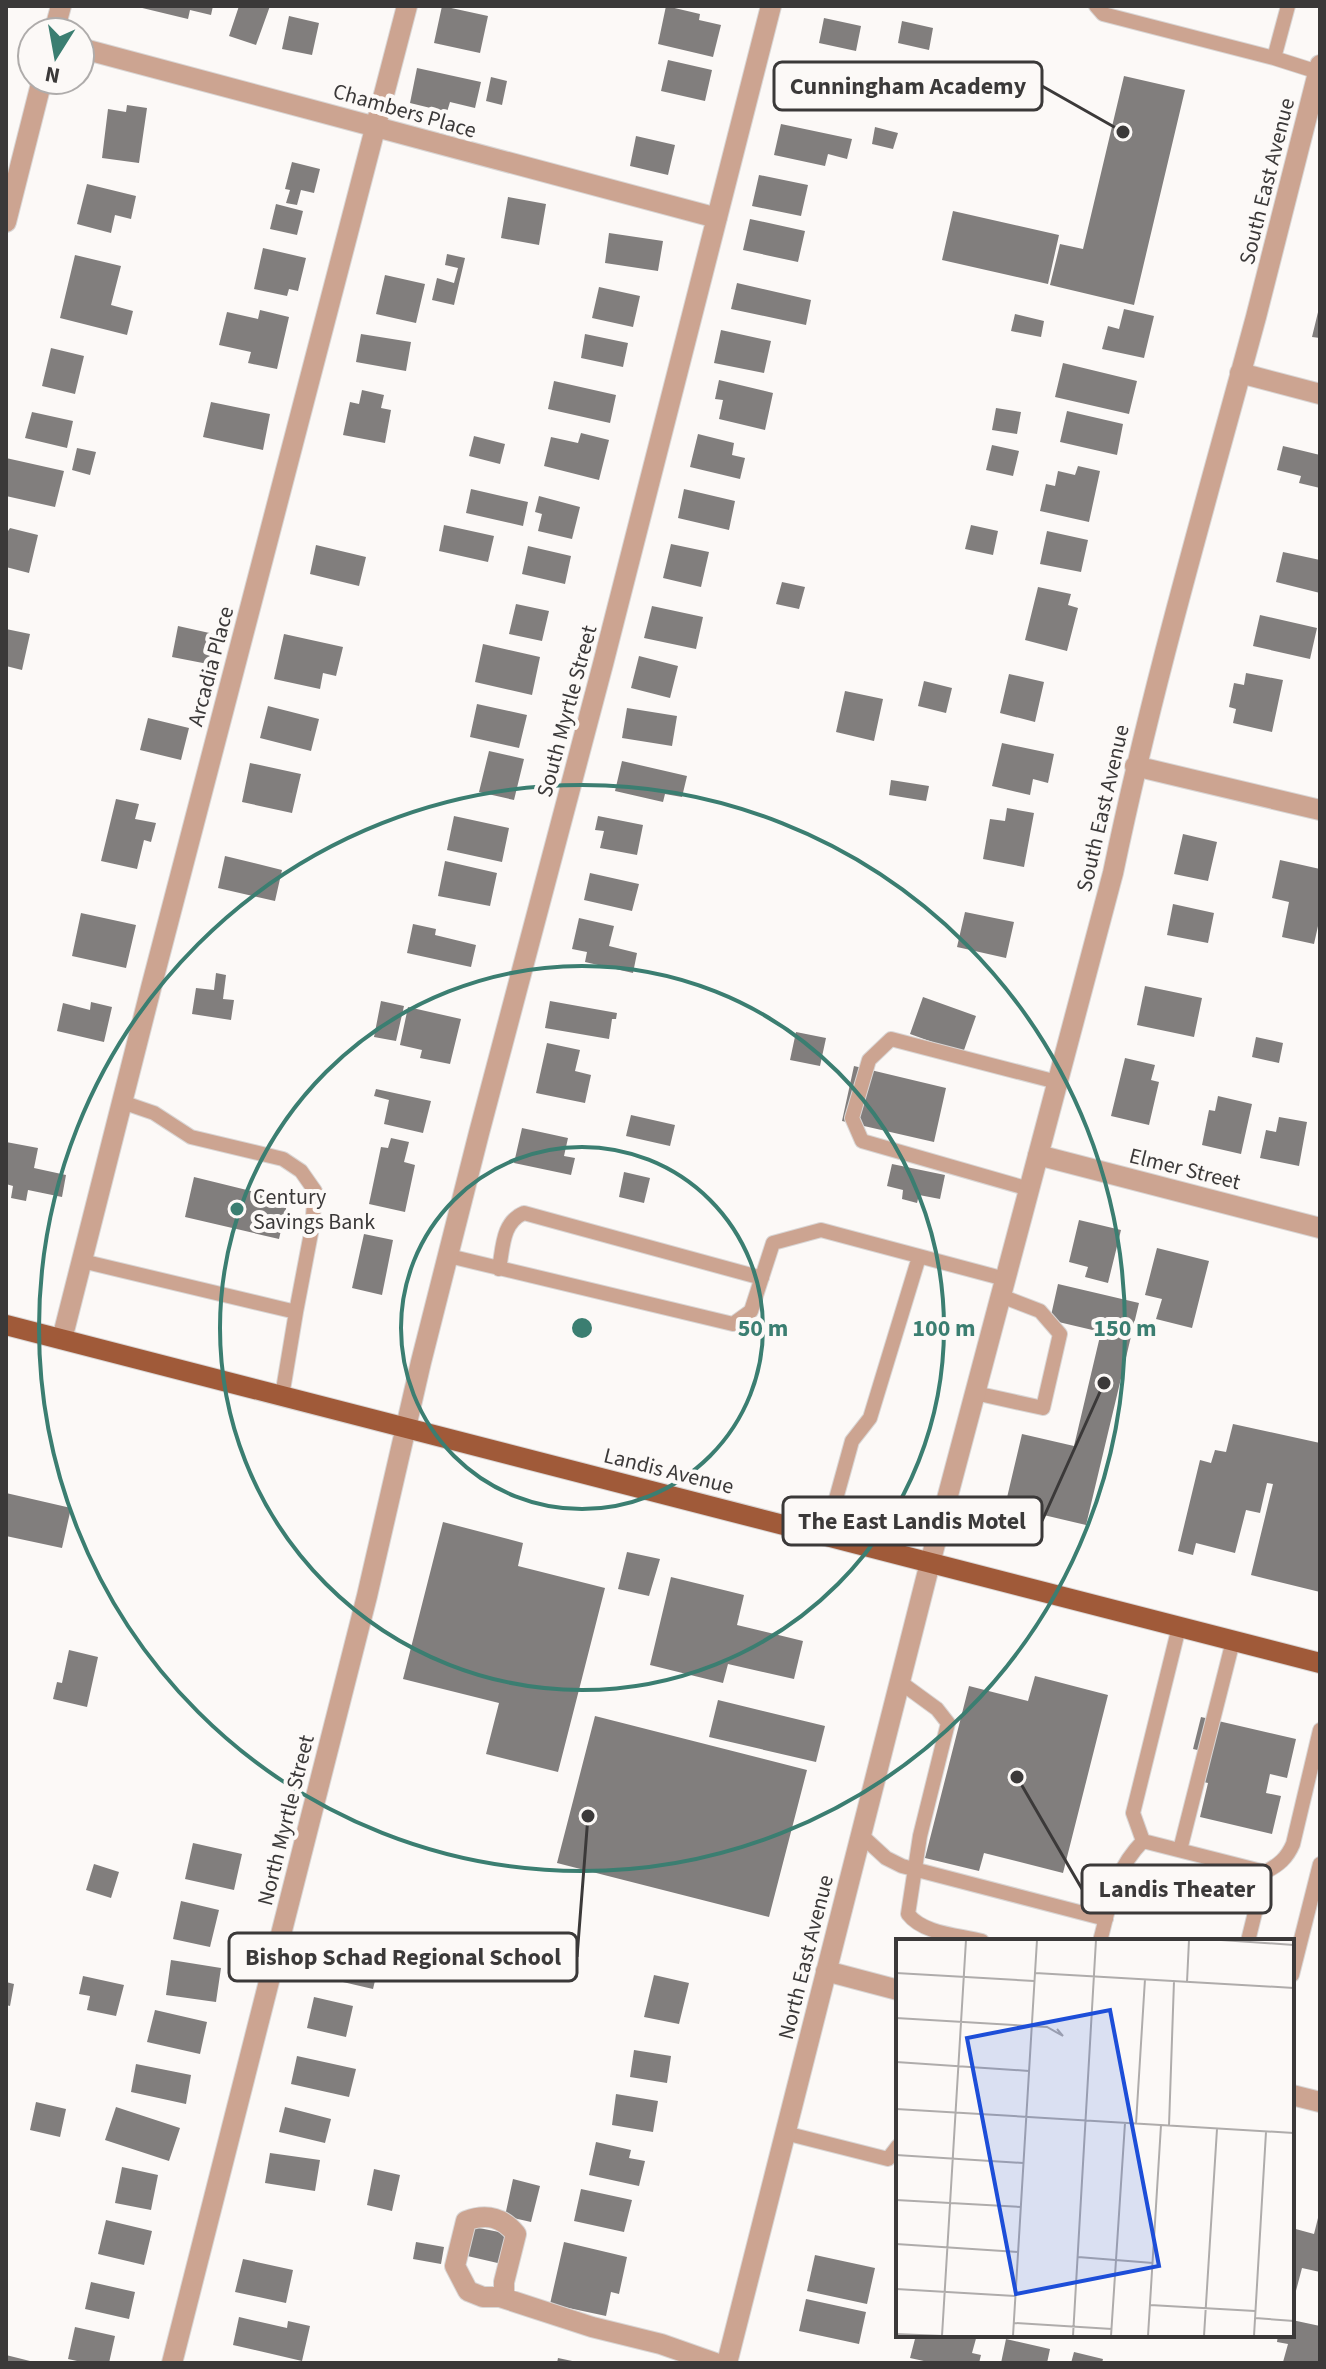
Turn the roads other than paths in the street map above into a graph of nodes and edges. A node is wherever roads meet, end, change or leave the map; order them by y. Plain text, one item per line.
1 (407, 6) edge
2 (771, 6) edge
3 (1096, 6) edge
4 (1288, 6) edge
5 (96, 52) edge
6 (1274, 58) junction
7 (1319, 68) edge
8 (38, 96) edge
9 (376, 127) junction
10 (717, 218) junction
11 (6, 222) edge
12 (1240, 373) junction
13 (1320, 394) edge
14 (1135, 766) junction
15 (1320, 810) edge
16 (1057, 1082) junction
17 (122, 1102) junction
18 (1038, 1155) junction
19 (1029, 1189) junction
20 (1320, 1228) edge
21 (449, 1256) junction
22 (919, 1257) junction
23 (82, 1261) junction
24 (499, 1269) junction
25 (762, 1278) junction
26 (1003, 1288) junction
27 (296, 1312) junction
28 (6, 1325) edge
29 (62, 1339) junction
30 (975, 1393) junction
31 (282, 1396) junction
32 (406, 1428) junction
33 (826, 1535) junction
34 (930, 1563) junction
35 (1179, 1627) junction
36 (1233, 1641) junction
37 (1320, 1663) edge
38 (900, 1682) junction
39 (1320, 1730) edge
40 (861, 1835) junction
41 (1143, 1841) junction
42 (1180, 1850) junction
43 (1320, 1864) edge
44 (915, 1869) junction
45 (1265, 1872) junction
46 (1106, 1919) junction
47 (975, 1939) edge
48 (1101, 1939) edge
49 (1248, 1939) edge
50 (1294, 1967) edge
51 (826, 1971) junction
52 (896, 1989) edge
53 (1294, 2096) edge
54 (1320, 2102) edge
55 (785, 2133) junction
56 (896, 2149) edge
57 (504, 2298) dead end
58 (172, 2363) edge
59 (715, 2363) edge
60 (727, 2363) edge

1 - 9 street, Arcadia Place
2 - 10 street, South Myrtle Street
3 - 6 lane
4 - 6 lane
5 - 9 street, Chambers Place
6 - 7 lane
7 - 12 street, South East Avenue
8 - 11 street
9 - 10 street, Chambers Place
9 - 17 street, Arcadia Place
10 - 21 street, South Myrtle Street
12 - 13 street
12 - 14 street, South East Avenue
14 - 15 street
14 - 16 street, South East Avenue
16 - 18 street, South East Avenue
16 - 19 lane
17 - 23 street, Arcadia Place
17 - 27 lane
18 - 19 street, South East Avenue
18 - 20 street, Elmer Street
19 - 26 street, South East Avenue
21 - 24 lane
21 - 32 street, South Myrtle Street
22 - 25 lane
22 - 26 lane
22 - 33 lane
23 - 27 lane
23 - 29 street, Arcadia Place
24 - 25 lane
24 - 25 lane
26 - 30 street, South East Avenue
26 - 30 lane
27 - 31 lane
28 - 29 main road, Landis Avenue
29 - 31 main road, Landis Avenue
30 - 34 street, South East Avenue
31 - 32 main road, Landis Avenue
32 - 33 main road, Landis Avenue
32 - 58 street, North Myrtle Street
33 - 34 main road, Landis Avenue
34 - 35 main road, Landis Avenue
34 - 38 street, North East Avenue
35 - 36 main road, Landis Avenue
35 - 41 lane
36 - 37 main road, Landis Avenue
36 - 42 lane
38 - 40 street, North East Avenue
38 - 44 lane
39 - 45 lane
40 - 44 lane
40 - 51 street, North East Avenue
41 - 42 lane
41 - 46 lane
42 - 45 lane
43 - 50 lane
44 - 46 lane
44 - 47 lane
45 - 49 lane
46 - 48 lane
51 - 52 street
51 - 55 street, North East Avenue
53 - 54 street
55 - 56 lane
55 - 60 street, North East Avenue
57 - 59 street

